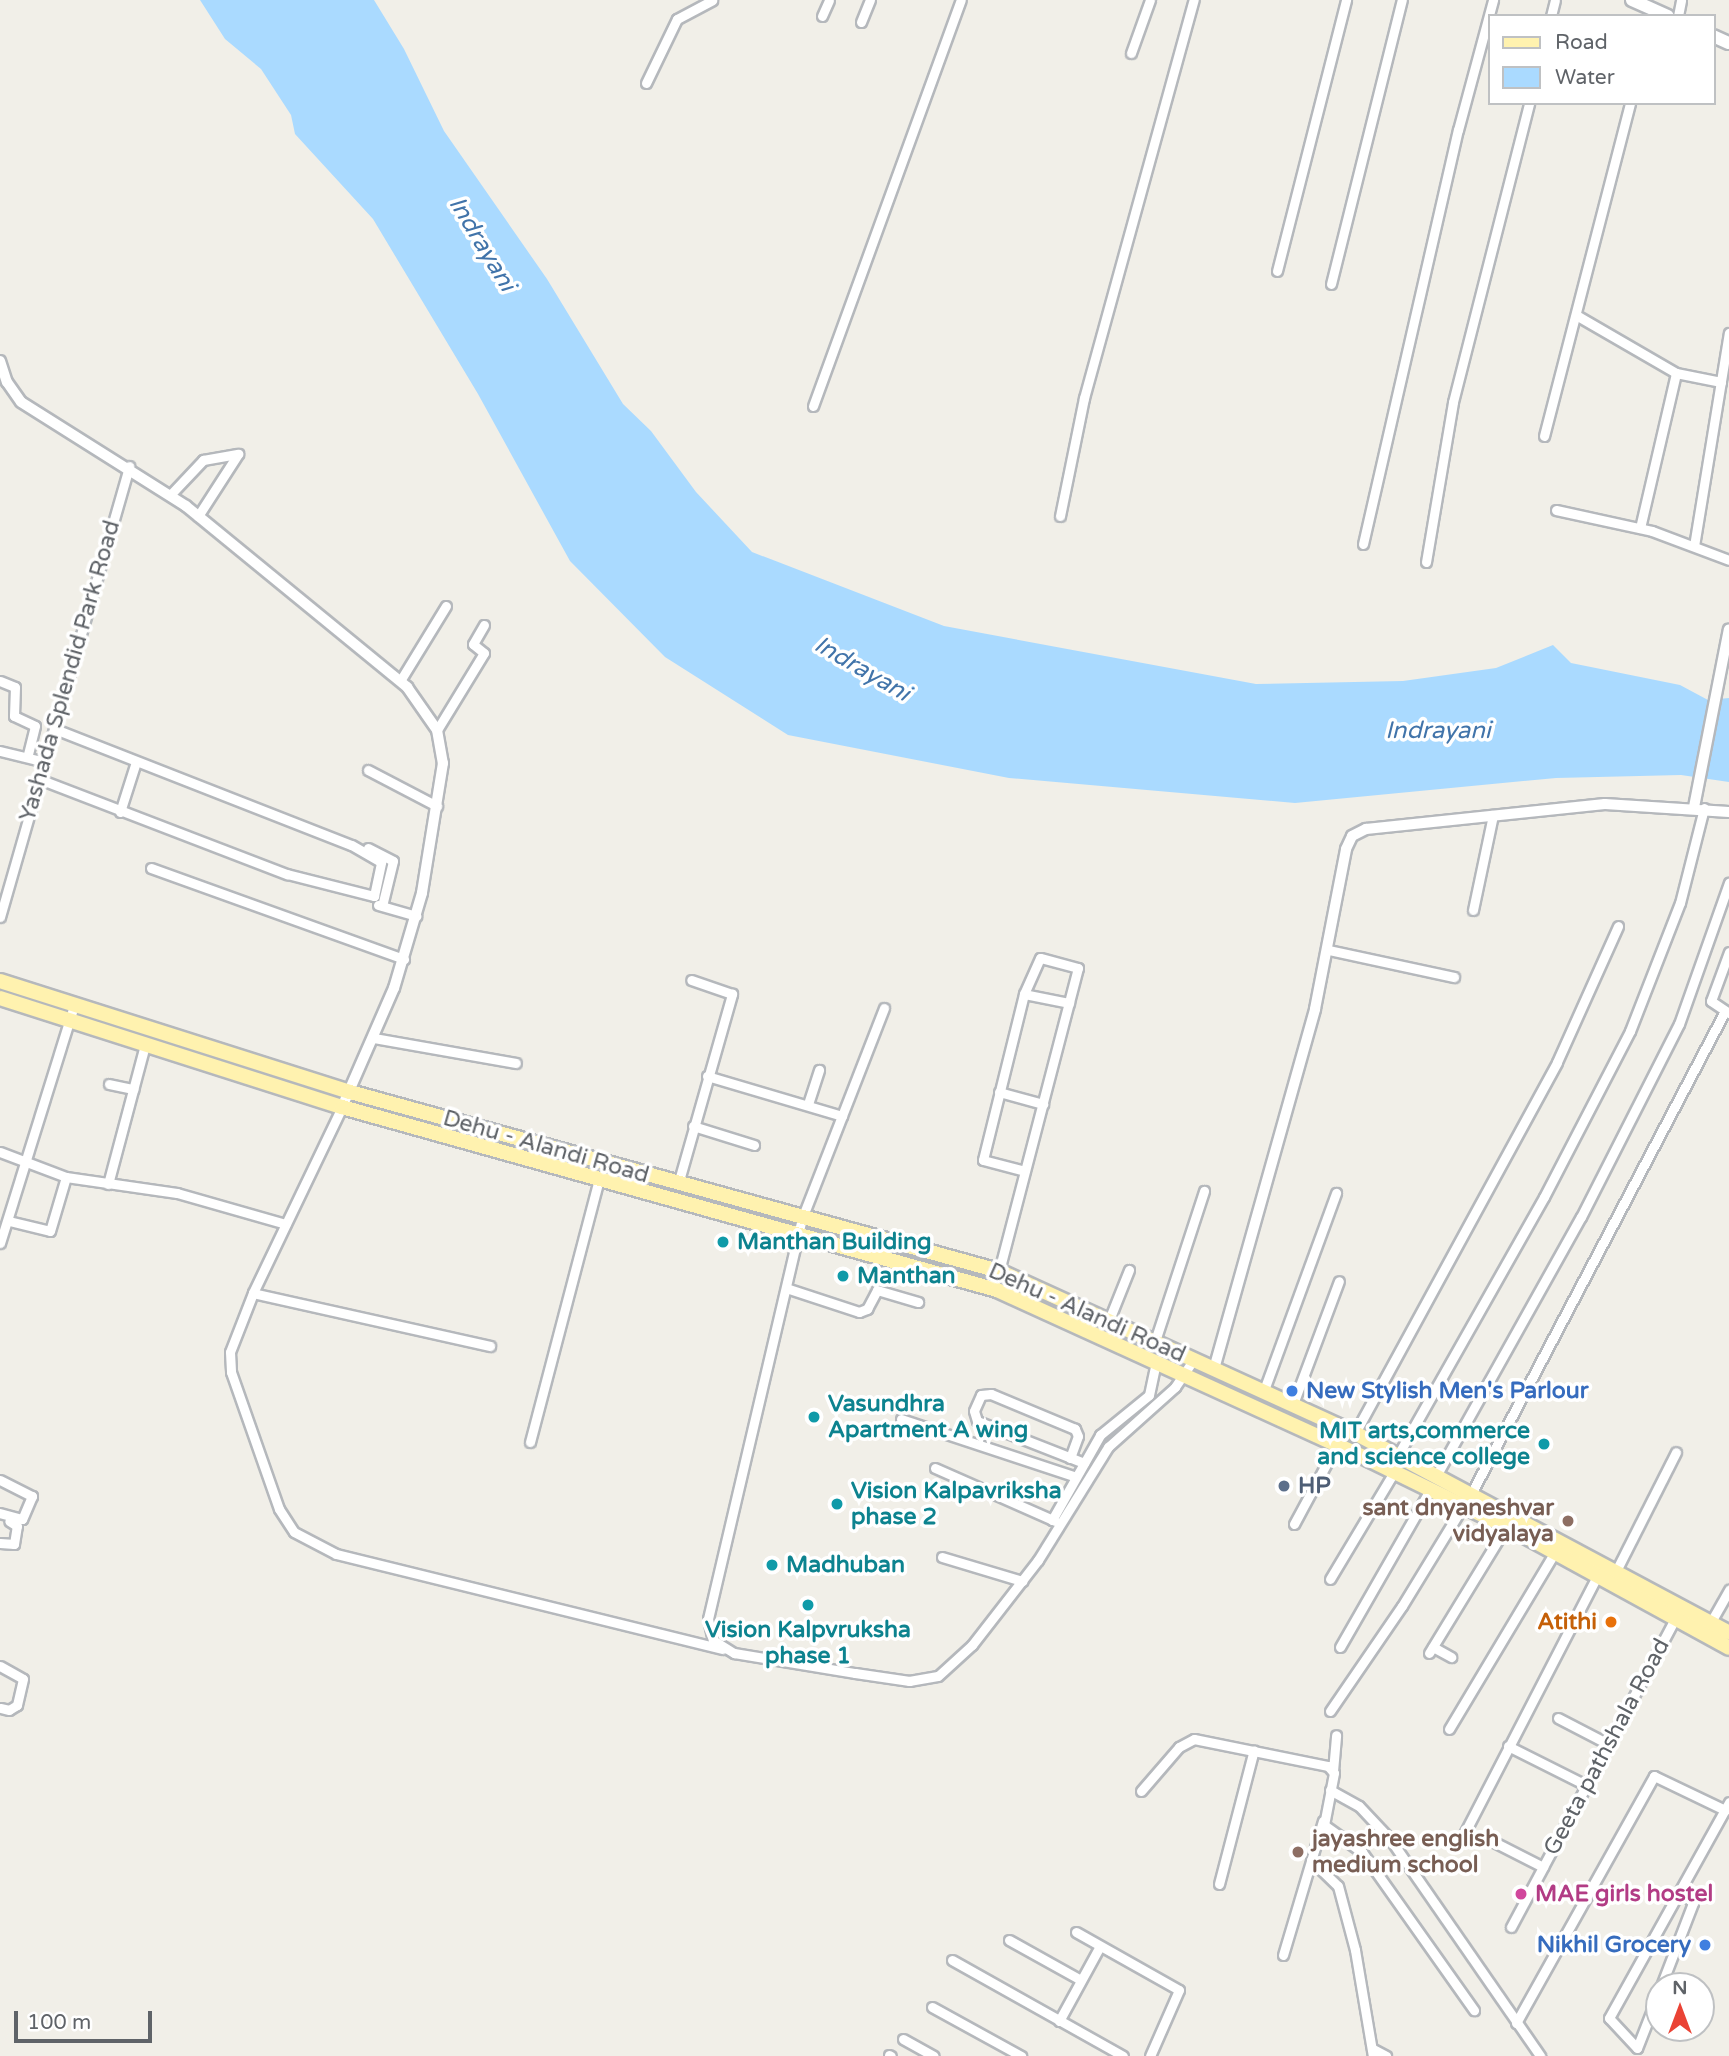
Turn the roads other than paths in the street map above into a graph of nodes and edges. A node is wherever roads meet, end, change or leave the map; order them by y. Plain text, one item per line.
1 (712, 0) edge
2 (829, 0) edge
3 (870, 0) edge
4 (961, 0) edge
5 (1150, 0) edge
6 (1194, 0) edge
7 (1346, 0) edge
8 (1402, 0) edge
9 (1637, 1) edge
10 (1653, 13) edge
11 (822, 16) dead end
12 (1488, 19) edge
13 (861, 22) dead end
14 (1131, 53) dead end
15 (646, 83) dead end
16 (1528, 105) edge
17 (1629, 105) edge
18 (1277, 271) dead end
19 (1331, 284) dead end
20 (1576, 315) junction
21 (1729, 333) edge
22 (0, 361) edge
23 (1676, 373) junction
24 (1721, 382) junction
25 (813, 406) dead end
26 (1545, 436) dead end
27 (218, 455) junction
28 (129, 466) junction
29 (233, 467) junction
30 (171, 494) junction
31 (1556, 510) dead end
32 (198, 516) junction
33 (1060, 516) dead end
34 (1640, 528) junction
35 (1363, 544) dead end
36 (1694, 546) junction
37 (1729, 560) edge
38 (1426, 562) dead end
39 (446, 606) dead end
40 (484, 625) dead end
41 (1729, 629) edge
42 (0, 681) edge
43 (400, 681) junction
44 (55, 729) junction
45 (437, 730) junction
46 (0, 751) edge
47 (27, 757) junction
48 (45, 762) junction
49 (136, 762) junction
50 (368, 770) dead end
51 (39, 779) junction
52 (438, 806) junction
53 (1699, 808) junction
54 (120, 812) junction
55 (1729, 812) edge
56 (1493, 815) junction
57 (351, 845) junction
58 (151, 868) dead end
59 (1729, 883) edge
60 (1473, 910) dead end
61 (416, 916) junction
62 (0, 917) edge
63 (1618, 926) dead end
64 (1329, 950) junction
65 (1729, 951) edge
66 (404, 959) junction
67 (1454, 977) dead end
68 (691, 980) dead end
69 (0, 981) edge
70 (1024, 994) junction
71 (0, 998) edge
72 (1069, 1003) junction
73 (74, 1005) junction
74 (884, 1008) dead end
75 (1727, 1012) edge
76 (69, 1021) junction
77 (374, 1038) junction
78 (145, 1045) junction
79 (516, 1063) dead end
80 (818, 1070) dead end
81 (707, 1076) junction
82 (109, 1084) dead end
83 (133, 1089) junction
84 (350, 1092) junction
85 (999, 1092) junction
86 (808, 1104) junction
87 (1043, 1104) junction
88 (342, 1107) junction
89 (842, 1116) junction
90 (693, 1126) junction
91 (754, 1145) dead end
92 (0, 1152) edge
93 (28, 1164) junction
94 (1025, 1171) junction
95 (66, 1177) junction
96 (599, 1179) junction
97 (108, 1184) junction
98 (678, 1184) junction
99 (1204, 1191) dead end
100 (1336, 1194) dead end
101 (802, 1218) junction
102 (9, 1221) junction
103 (286, 1224) junction
104 (798, 1234) junction
105 (0, 1243) edge
106 (1129, 1270) dead end
107 (999, 1271) junction
108 (1339, 1281) dead end
109 (786, 1288) junction
110 (253, 1293) junction
111 (918, 1302) dead end
112 (1109, 1320) junction
113 (1155, 1341) junction
114 (490, 1346) dead end
115 (1193, 1360) junction
116 (1156, 1362) junction
117 (1214, 1369) junction
118 (1185, 1375) junction
119 (1264, 1390) junction
120 (1293, 1405) junction
121 (901, 1419) dead end
122 (1355, 1433) junction
123 (530, 1442) dead end
124 (1337, 1444) junction
125 (1676, 1452) dead end
126 (1398, 1455) junction
127 (1070, 1458) junction
128 (1084, 1463) junction
129 (935, 1468) dead end
130 (1394, 1472) junction
131 (1076, 1477) junction
132 (0, 1480) edge
133 (1433, 1483) junction
134 (1467, 1500) junction
135 (0, 1515) edge
136 (1052, 1520) junction
137 (1062, 1524) junction
138 (1294, 1524) dead end
139 (1506, 1527) junction
140 (0, 1543) edge
141 (1558, 1547) junction
142 (942, 1557) dead end
143 (1616, 1571) junction
144 (1597, 1576) junction
145 (1330, 1579) dead end
146 (1022, 1581) junction
147 (1729, 1590) edge
148 (1678, 1612) junction
149 (1707, 1629) junction
150 (1729, 1633) edge
151 (1340, 1647) dead end
152 (723, 1648) junction
153 (1729, 1648) edge
154 (1451, 1657) dead end
155 (0, 1665) edge
156 (0, 1708) edge
157 (1330, 1711) dead end
158 (1558, 1718) dead end
159 (1449, 1729) dead end
160 (1336, 1735) dead end
161 (1608, 1744) junction
162 (1508, 1746) junction
163 (1254, 1750) junction
164 (1333, 1771) junction
165 (1586, 1785) junction
166 (1330, 1790) junction
167 (1141, 1791) dead end
168 (1727, 1806) edge
169 (1323, 1821) junction
170 (1464, 1835) dead end
171 (1490, 1840) dead end
172 (1311, 1860) junction
173 (1543, 1867) junction
174 (1219, 1884) dead end
175 (1681, 1889) junction
176 (1511, 1927) dead end
177 (1076, 1933) dead end
178 (1009, 1940) dead end
179 (1100, 1945) junction
180 (1283, 1955) dead end
181 (951, 1961) dead end
182 (1666, 1972) edge
183 (1082, 1980) junction
184 (932, 2007) dead end
185 (1474, 2010) dead end
186 (1059, 2021) junction
187 (1516, 2023) junction
188 (1645, 2028) edge
189 (903, 2039) dead end
190 (1373, 2053) edge
191 (934, 2056) edge
192 (1021, 2056) edge
193 (1123, 2056) edge
194 (1150, 2056) edge
195 (1386, 2056) edge
196 (1540, 2056) edge

1 - 15 street
2 - 11 street
3 - 13 street
4 - 25 street
5 - 14 street
6 - 33 street
7 - 18 street
8 - 19 street
9 - 10 main road
12 - 35 street
16 - 38 street
17 - 20 street
20 - 23 street
20 - 26 street
21 - 24 street
22 - 28 street
23 - 24 street
23 - 34 street
24 - 36 street
27 - 29 street
27 - 29 street
27 - 30 street
28 - 30 street
28 - 44 street, Yashada Splendid Park Road
29 - 32 street
30 - 32 street
31 - 34 street
32 - 43 street
34 - 36 street
36 - 37 street
39 - 43 street
40 - 45 street
41 - 53 street
42 - 47 street
43 - 45 street
44 - 48 street, Yashada Splendid Park Road
44 - 49 street
45 - 52 street
46 - 47 street
47 - 48 street
48 - 51 street, Yashada Splendid Park Road
49 - 54 street
49 - 57 street
50 - 52 street
51 - 54 street
51 - 62 street, Yashada Splendid Park Road
52 - 61 street
53 - 55 street
53 - 56 street
53 - 126 street
54 - 57 street
56 - 60 street
56 - 64 street
57 - 61 street
58 - 66 street
59 - 133 street
61 - 66 street
63 - 122 street
64 - 67 street
64 - 117 street
65 - 75 street
66 - 77 street
68 - 81 street
69 - 73 main road, Dehu - Alandi Road
70 - 72 street
70 - 72 street
70 - 85 street
71 - 76 main road, Dehu - Alandi Road
72 - 87 street
73 - 76 street
73 - 84 main road, Dehu - Alandi Road
74 - 89 street
75 - 134 street
76 - 78 main road, Dehu - Alandi Road
76 - 93 street
77 - 79 street
77 - 84 street
78 - 83 street
78 - 88 main road, Dehu - Alandi Road
80 - 86 street
81 - 86 street
81 - 90 street
82 - 83 street
83 - 97 street
84 - 88 street
84 - 98 main road, Dehu - Alandi Road
85 - 87 street
85 - 94 street
86 - 89 street
87 - 94 street
88 - 96 main road, Dehu - Alandi Road
88 - 103 street
89 - 101 street
90 - 91 street
90 - 98 street
92 - 93 street
93 - 95 street
93 - 102 street
94 - 107 street
95 - 97 street
95 - 102 street
96 - 104 main road, Dehu - Alandi Road
96 - 123 street
97 - 103 street
98 - 101 main road, Dehu - Alandi Road
99 - 113 street
100 - 119 street
101 - 104 street
101 - 107 main road, Dehu - Alandi Road
102 - 105 street
103 - 110 street
104 - 109 street
104 - 116 main road, Dehu - Alandi Road
106 - 112 street
107 - 112 main road, Dehu - Alandi Road
108 - 120 street
109 - 111 street
109 - 152 street
110 - 114 street
110 - 152 street
112 - 113 main road, Dehu - Alandi Road
113 - 115 main road, Dehu - Alandi Road
115 - 117 main road, Dehu - Alandi Road
115 - 118 street
116 - 118 main road, Dehu - Alandi Road
116 - 128 street
117 - 119 main road, Dehu - Alandi Road
118 - 124 main road, Dehu - Alandi Road
118 - 137 street
119 - 120 main road, Dehu - Alandi Road
120 - 122 main road, Dehu - Alandi Road
121 - 131 street
122 - 126 main road, Dehu - Alandi Road
124 - 130 main road, Dehu - Alandi Road
124 - 138 street
125 - 143 street
126 - 133 main road, Dehu - Alandi Road
127 - 127 street
127 - 128 street
128 - 131 street
129 - 136 street
130 - 133 main road, Dehu - Alandi Road
130 - 145 street
131 - 136 street
132 - 135 street
133 - 134 main road, Dehu - Alandi Road
133 - 151 street
134 - 139 main road, Dehu - Alandi Road
134 - 141 main road, Dehu - Alandi Road
134 - 157 street
135 - 140 street
136 - 137 street
137 - 146 street
139 - 141 main road, Dehu - Alandi Road
139 - 154 street
141 - 143 main road, Dehu - Alandi Road
141 - 144 main road, Dehu - Alandi Road
141 - 159 street
142 - 146 street
143 - 148 main road, Dehu - Alandi Road
144 - 148 main road, Dehu - Alandi Road
144 - 162 street
146 - 152 street
147 - 149 street
148 - 149 main road, Dehu - Alandi Road
148 - 161 street, Geeta pathshala Road
149 - 150 main road, Dehu - Alandi Road
149 - 153 main road, Dehu - Alandi Road
155 - 156 street
158 - 161 street
160 - 164 street
161 - 165 street, Geeta pathshala Road
162 - 165 street
162 - 170 street
163 - 164 street
163 - 167 street
163 - 174 street
164 - 166 street
165 - 173 street, Geeta pathshala Road
166 - 169 street
166 - 187 street
168 - 175 street
168 - 187 street
169 - 172 street
169 - 185 street
171 - 173 street, Geeta pathshala Road
172 - 180 street
172 - 190 street
173 - 176 street
175 - 182 street
175 - 188 street
177 - 179 street
178 - 183 street
179 - 183 street
179 - 194 street
181 - 186 street
183 - 186 street
184 - 192 street
186 - 193 street
187 - 196 street
189 - 191 street
190 - 195 street

